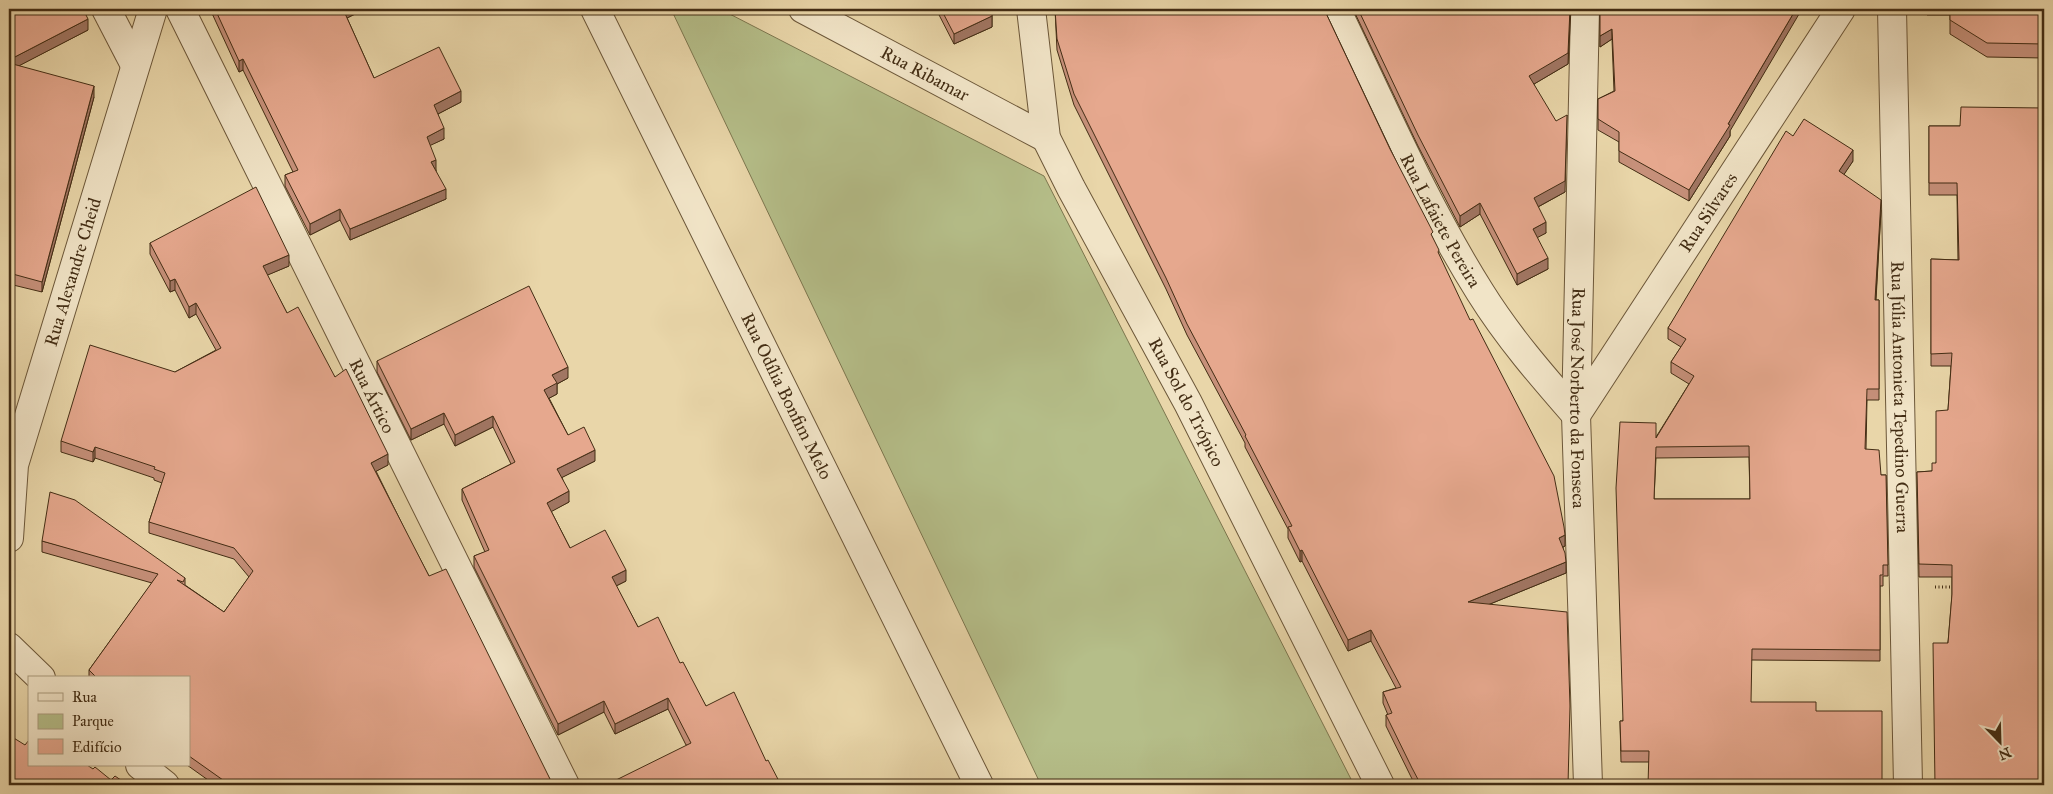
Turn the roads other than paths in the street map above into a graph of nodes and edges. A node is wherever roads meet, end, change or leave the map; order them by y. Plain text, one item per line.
1 (106, 9) edge
2 (153, 9) edge
3 (180, 9) edge
4 (595, 9) edge
5 (1031, 9) edge
6 (1336, 9) edge
7 (1584, 9) edge
8 (1841, 9) edge
9 (1892, 9) edge
10 (814, 12) edge
11 (135, 65) junction
12 (1046, 138) junction
13 (1576, 415) junction
14 (11, 460) edge
15 (9, 538) edge
16 (9, 647) edge
17 (39, 676) edge
18 (141, 766) edge
19 (165, 785) edge
20 (565, 785) edge
21 (979, 785) edge
22 (1380, 785) edge
23 (1588, 785) edge
24 (1908, 785) edge

1 - 11 street
2 - 11 street, Rua Alexandre Cheid
3 - 20 street, Rua Ártico
4 - 21 street, Rua Odília Bonfim Melo
5 - 12 street, Rua Sol do Trópico
6 - 13 street, Rua Lafaiete Pereira
7 - 13 street, Rua José Norberto da Fonseca
8 - 13 street, Rua Silvares
9 - 24 street, Rua Júlia Antonieta Tepedino Guerra
10 - 12 street, Rua Ribamar
11 - 14 street, Rua Alexandre Cheid
12 - 22 street, Rua Sol do Trópico
13 - 23 street, Rua José Norberto da Fonseca
14 - 15 street, Rua Alexandre Cheid
16 - 17 street
18 - 19 street

